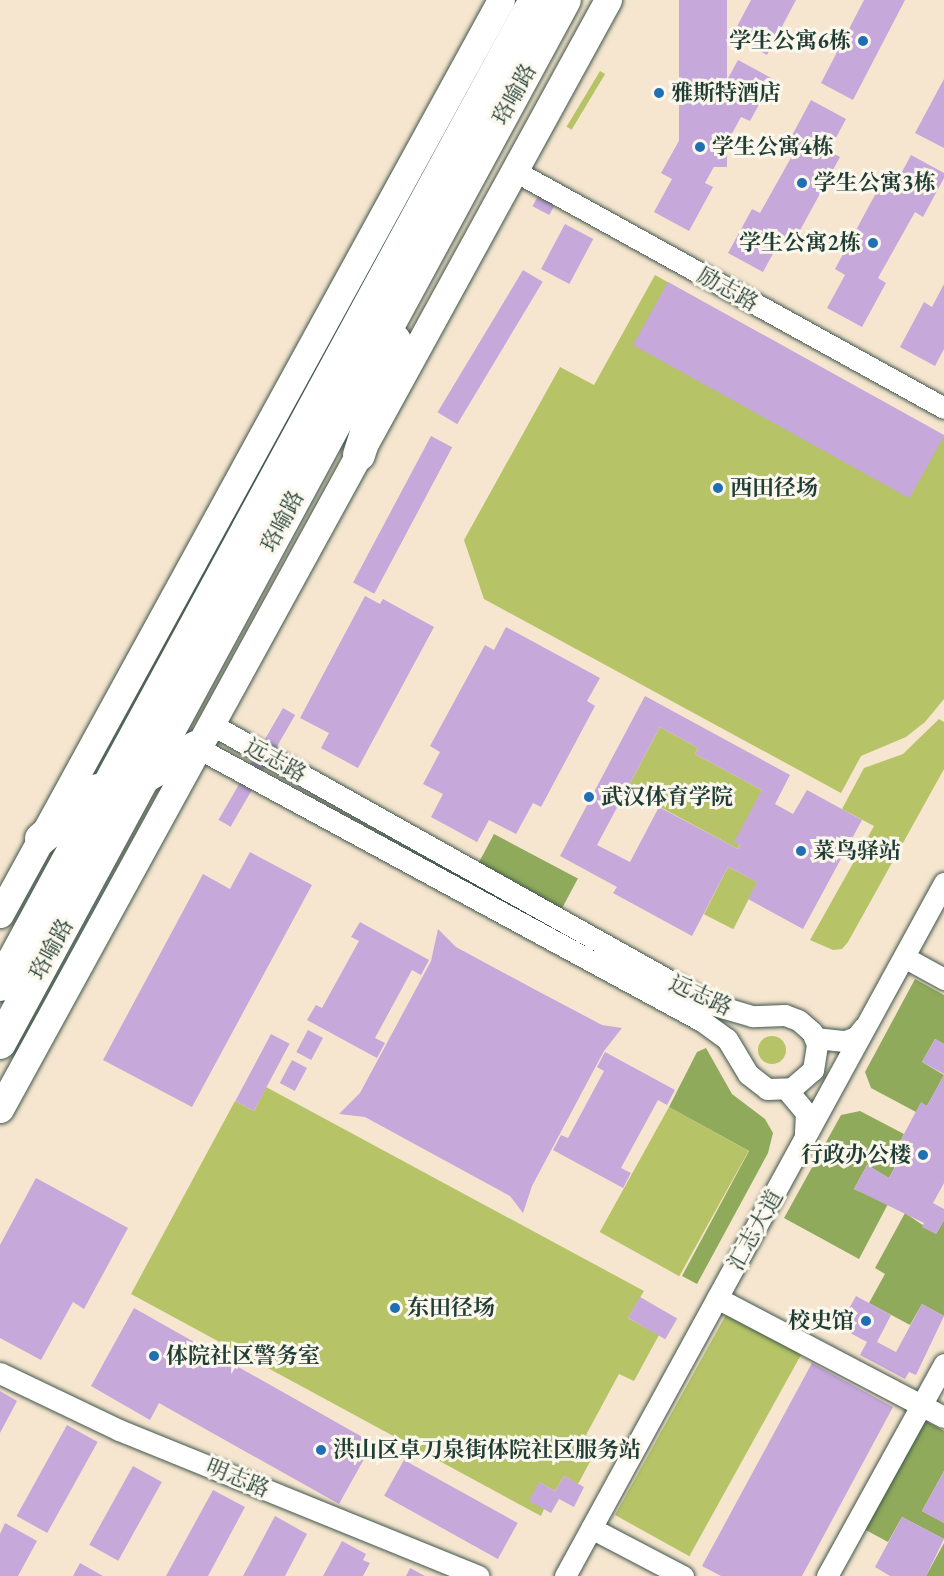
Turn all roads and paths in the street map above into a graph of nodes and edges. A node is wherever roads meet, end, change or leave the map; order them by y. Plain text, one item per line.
1 (501, 0) edge
2 (535, 0) edge
3 (565, 0) edge
4 (608, 0) edge
5 (513, 170) junction
6 (420, 266) junction
7 (944, 408) edge
8 (359, 455) junction
9 (202, 735) junction
10 (112, 778) junction
11 (144, 778) junction
12 (41, 839) junction
13 (944, 883) edge
14 (0, 914) edge
15 (904, 957) junction
16 (944, 979) edge
17 (0, 985) edge
18 (867, 1025) junction
19 (815, 1038) junction
20 (0, 1043) edge
21 (787, 1090) junction
22 (0, 1109) edge
23 (803, 1141) junction
24 (717, 1299) junction
25 (944, 1364) edge
26 (0, 1373) edge
27 (921, 1407) junction
28 (944, 1417) edge
29 (591, 1528) junction
30 (479, 1576) edge
31 (565, 1576) edge
32 (683, 1576) edge
33 (827, 1576) edge

1 - 12 main road
2 - 10 highway, 珞喻路
3 - 6 highway, 珞喻路
4 - 5 main road
5 - 7 street, 励志路
5 - 8 main road
6 - 8 highway
6 - 11 highway, 珞喻路
8 - 9 main road
9 - 11 highway
9 - 19 street, 远志路
9 - 21 street, 远志路
9 - 22 main road
10 - 12 highway
10 - 17 highway, 珞喻路
11 - 20 highway, 珞喻路
12 - 14 main road
13 - 15 street, 汇志大道
15 - 16 street
15 - 18 street, 汇志大道
18 - 19 street
18 - 23 street, 汇志大道
19 - 21 street
21 - 23 street
23 - 24 street, 汇志大道
24 - 27 street
24 - 29 street, 汇志大道
25 - 27 street
26 - 30 street, 明志路
27 - 28 street
27 - 33 street
29 - 31 street, 汇志大道
29 - 32 street

